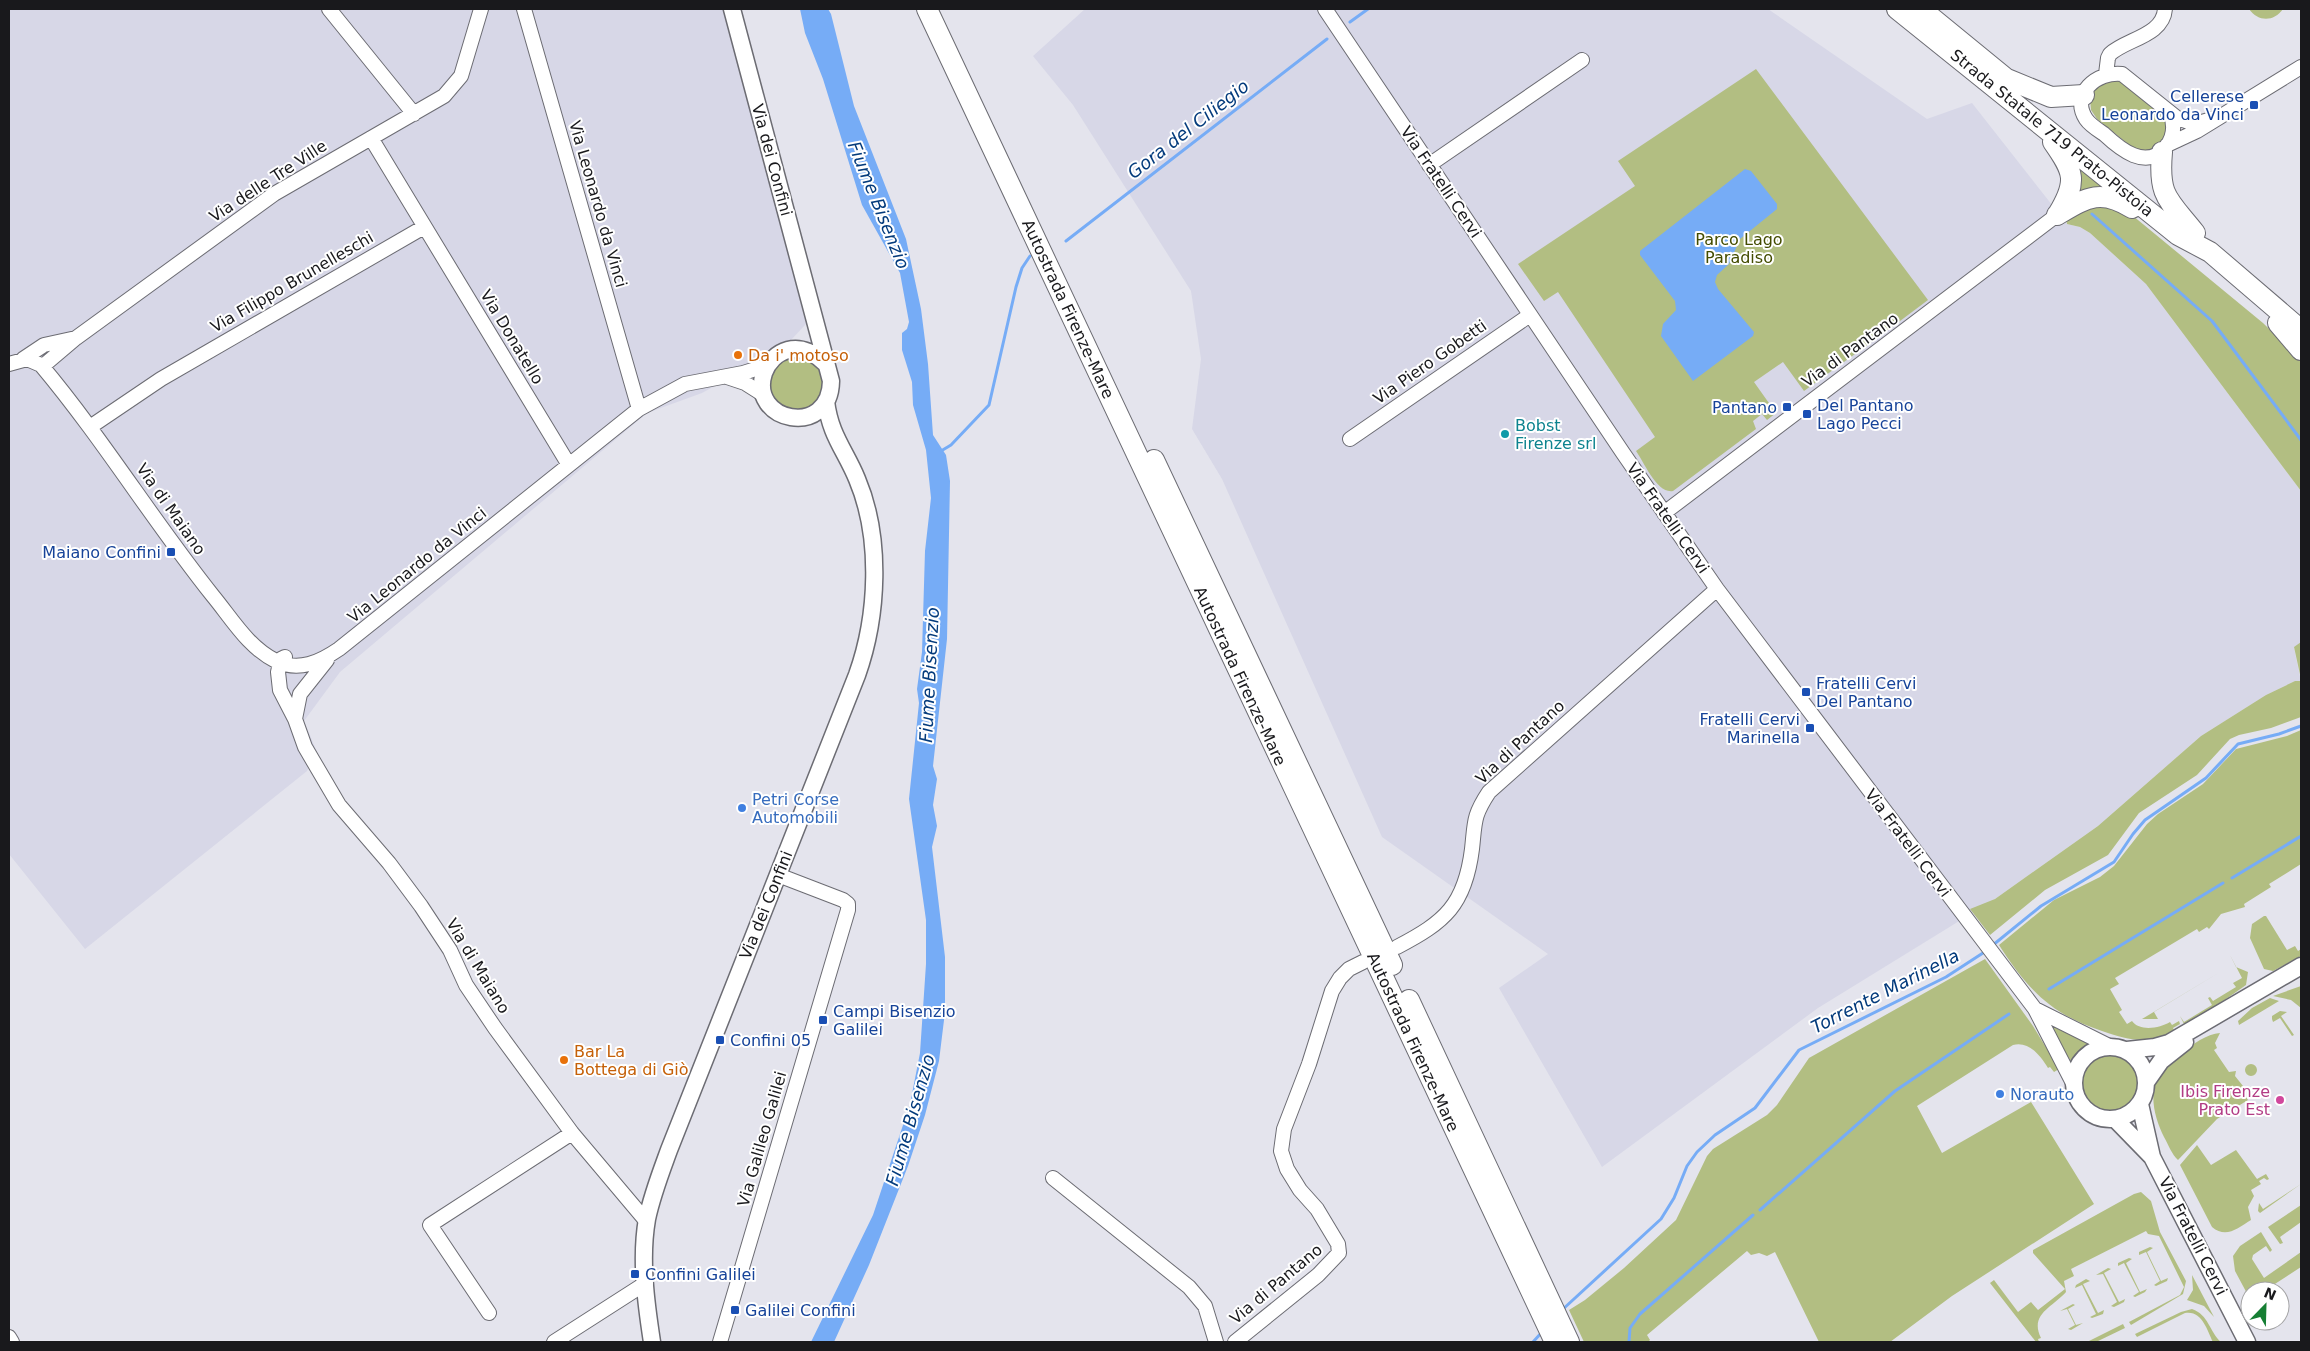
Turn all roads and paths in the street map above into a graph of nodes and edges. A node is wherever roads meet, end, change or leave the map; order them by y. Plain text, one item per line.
1 (329, 9) edge
2 (481, 9) edge
3 (524, 9) edge
4 (732, 9) edge
5 (927, 9) edge
6 (942, 9) edge
7 (1325, 9) edge
8 (1897, 9) edge
9 (1921, 9) edge
10 (2165, 9) edge
11 (1582, 60) dead end
12 (2301, 67) edge
13 (2106, 74) junction
14 (2007, 79) junction
15 (2084, 95) junction
16 (414, 114) junction
17 (2170, 115) junction
18 (2219, 117) junction
19 (2042, 126) junction
20 (371, 138) junction
21 (2164, 149) junction
22 (1429, 165) junction
23 (2057, 216) junction
24 (424, 227) junction
25 (2186, 234) junction
26 (2233, 271) junction
27 (813, 310) junction
28 (2301, 314) edge
29 (1530, 315) junction
30 (2301, 330) edge
31 (76, 338) junction
32 (793, 349) junction
33 (2301, 350) edge
34 (13, 361) edge
35 (768, 364) junction
36 (826, 364) junction
37 (43, 366) junction
38 (724, 376) junction
39 (764, 395) junction
40 (826, 401) junction
41 (639, 409) junction
42 (803, 418) junction
43 (90, 427) junction
44 (1350, 439) dead end
45 (569, 465) junction
46 (852, 469) junction
47 (1664, 513) junction
48 (1717, 589) junction
49 (332, 654) junction
50 (280, 662) junction
51 (300, 665) junction
52 (300, 694) junction
53 (295, 719) junction
54 (778, 875) junction
55 (1398, 947) dead end
56 (1363, 962) dead end
57 (2301, 966) edge
58 (2301, 974) edge
59 (2035, 1009) junction
60 (2109, 1046) junction
61 (2128, 1050) junction
62 (2147, 1081) junction
63 (2074, 1084) junction
64 (2140, 1104) junction
65 (2116, 1118) junction
66 (572, 1133) junction
67 (2152, 1156) junction
68 (1053, 1178) dead end
69 (647, 1222) junction
70 (646, 1283) junction
71 (1546, 1306) junction
72 (489, 1313) dead end
73 (9, 1337) edge
74 (12, 1342) edge
75 (554, 1342) edge
76 (652, 1342) edge
77 (720, 1342) edge
78 (1216, 1342) edge
79 (1234, 1342) edge
80 (1555, 1342) edge
81 (1570, 1342) edge
82 (2247, 1342) edge

1 - 16 street
2 - 16 street, Via delle Tre Ville
3 - 41 street, Via Leonardo da Vinci
4 - 27 main road, Via dei Confini
5 - 71 highway, Autostrada Firenze-Mare
6 - 71 highway, Autostrada Firenze-Mare
7 - 22 street, Via Fratelli Cervi
8 - 19 highway, Strada Statale 719 Prato-Pistoia
9 - 14 highway, Strada Statale 719 Prato-Pistoia
10 - 13 street
11 - 22 street
12 - 18 street
13 - 15 street
13 - 17 street
14 - 15 highway
14 - 25 highway, Strada Statale 719 Prato-Pistoia
15 - 21 street
16 - 20 street, Via delle Tre Ville
17 - 18 street
17 - 21 street
18 - 21 street
19 - 23 highway
19 - 25 highway, Strada Statale 719 Prato-Pistoia
20 - 24 street
20 - 31 street, Via delle Tre Ville
21 - 25 highway
22 - 29 street, Via Fratelli Cervi
23 - 25 highway
23 - 47 street, Via di Pantano
24 - 43 street, Via Filippo Brunelleschi
24 - 45 street, Via Donatello
25 - 26 highway, Strada Statale 719 Prato-Pistoia
26 - 28 highway
26 - 30 highway, Strada Statale 719 Prato-Pistoia
26 - 33 highway
27 - 32 main road, Via dei Confini
27 - 36 main road, Via dei Confini
29 - 44 street, Via Piero Gobetti
29 - 47 street, Via Fratelli Cervi
31 - 34 street
31 - 37 street, Via delle Tre Ville
32 - 35 main road, Via dei Confini
32 - 36 main road
34 - 37 street
35 - 38 street, Via Leonardo da Vinci
35 - 39 main road
36 - 40 main road, Via dei Confini
37 - 43 street, Via di Maiano
38 - 39 street
38 - 41 street, Via Leonardo da Vinci
39 - 42 main road, Via dei Confini
40 - 42 main road
40 - 46 main road, Via dei Confini
41 - 45 street, Via Leonardo da Vinci
42 - 46 main road, Via dei Confini
43 - 50 street, Via di Maiano
45 - 49 street, Via Leonardo da Vinci
46 - 54 main road, Via dei Confini
47 - 48 street, Via Fratelli Cervi
48 - 55 street, Via di Pantano
48 - 59 street, Via Fratelli Cervi
49 - 50 street
49 - 51 street, Via di Maiano
49 - 52 street
50 - 51 street, Via di Maiano
50 - 53 street, Via di Maiano
51 - 52 street
52 - 53 street
53 - 66 street, Via di Maiano
54 - 69 main road, Via dei Confini
54 - 77 street, Via Galileo Galilei
56 - 79 street, Via di Pantano
57 - 61 main road, Via Fratelli Cervi
58 - 62 main road, Via Fratelli Cervi
59 - 60 street, Via Fratelli Cervi
59 - 63 street, Via Fratelli Cervi
60 - 61 main road, Via Fratelli Cervi
60 - 63 main road
61 - 62 main road
62 - 64 main road, Via Fratelli Cervi
63 - 65 main road, Via Fratelli Cervi
64 - 65 main road
64 - 67 main road, Via Fratelli Cervi
65 - 67 main road, Via Fratelli Cervi
66 - 69 street, Via di Maiano
66 - 72 street
67 - 82 main road, Via Fratelli Cervi
68 - 78 street
69 - 70 main road, Via dei Confini
70 - 75 street
70 - 76 main road, Via dei Confini
71 - 80 highway, Autostrada Firenze-Mare
71 - 81 highway, Autostrada Firenze-Mare
73 - 74 street

